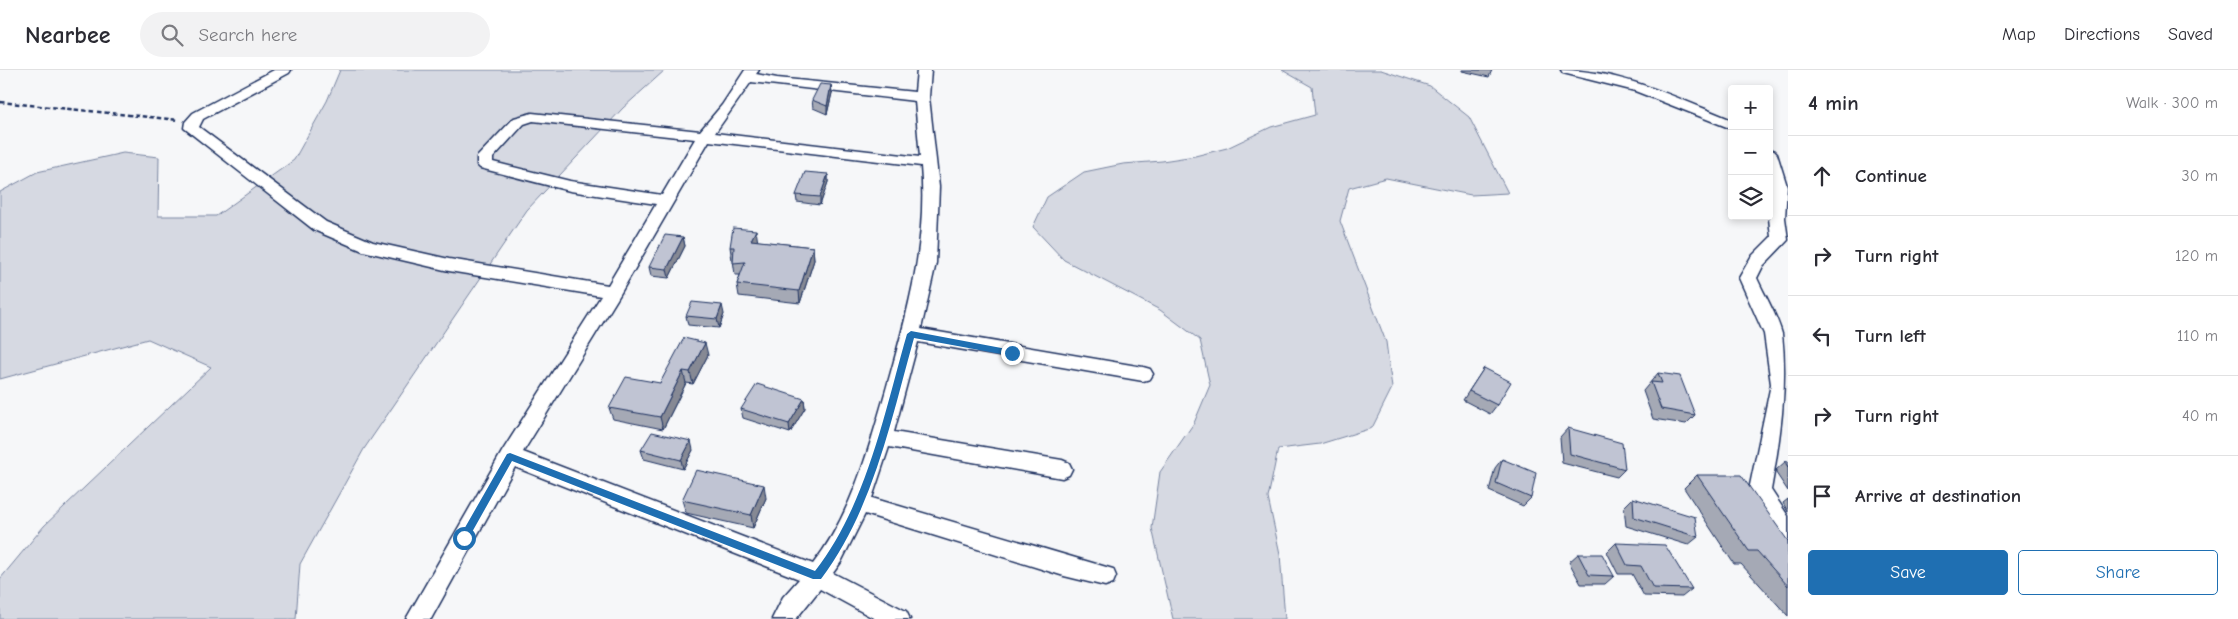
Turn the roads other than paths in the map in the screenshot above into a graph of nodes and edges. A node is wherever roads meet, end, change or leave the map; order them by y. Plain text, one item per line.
1 (284, 70) edge
2 (924, 70) edge
3 (1568, 70) edge
4 (750, 73) edge
5 (922, 97) junction
6 (1728, 123) edge
7 (705, 135) junction
8 (928, 162) junction
9 (1773, 167) edge
10 (667, 201) junction
11 (613, 292) junction
12 (911, 334) junction
13 (1143, 374) dead end
14 (882, 438) junction
15 (510, 456) junction
16 (1062, 469) dead end
17 (859, 503) junction
18 (1788, 534) edge
19 (817, 576) junction
20 (1105, 576) dead end
21 (418, 619) edge
22 (784, 619) edge
23 (898, 619) edge

1 - 11 street
2 - 5 street
3 - 6 street
4 - 5 street
4 - 7 street
5 - 8 street
7 - 8 street
7 - 10 street
7 - 10 street
8 - 12 street
9 - 18 street
10 - 11 street
11 - 15 street
12 - 13 street
12 - 14 street
14 - 16 street
14 - 17 street
15 - 19 street
15 - 21 street
17 - 19 street
17 - 20 street
19 - 22 street
19 - 23 street

